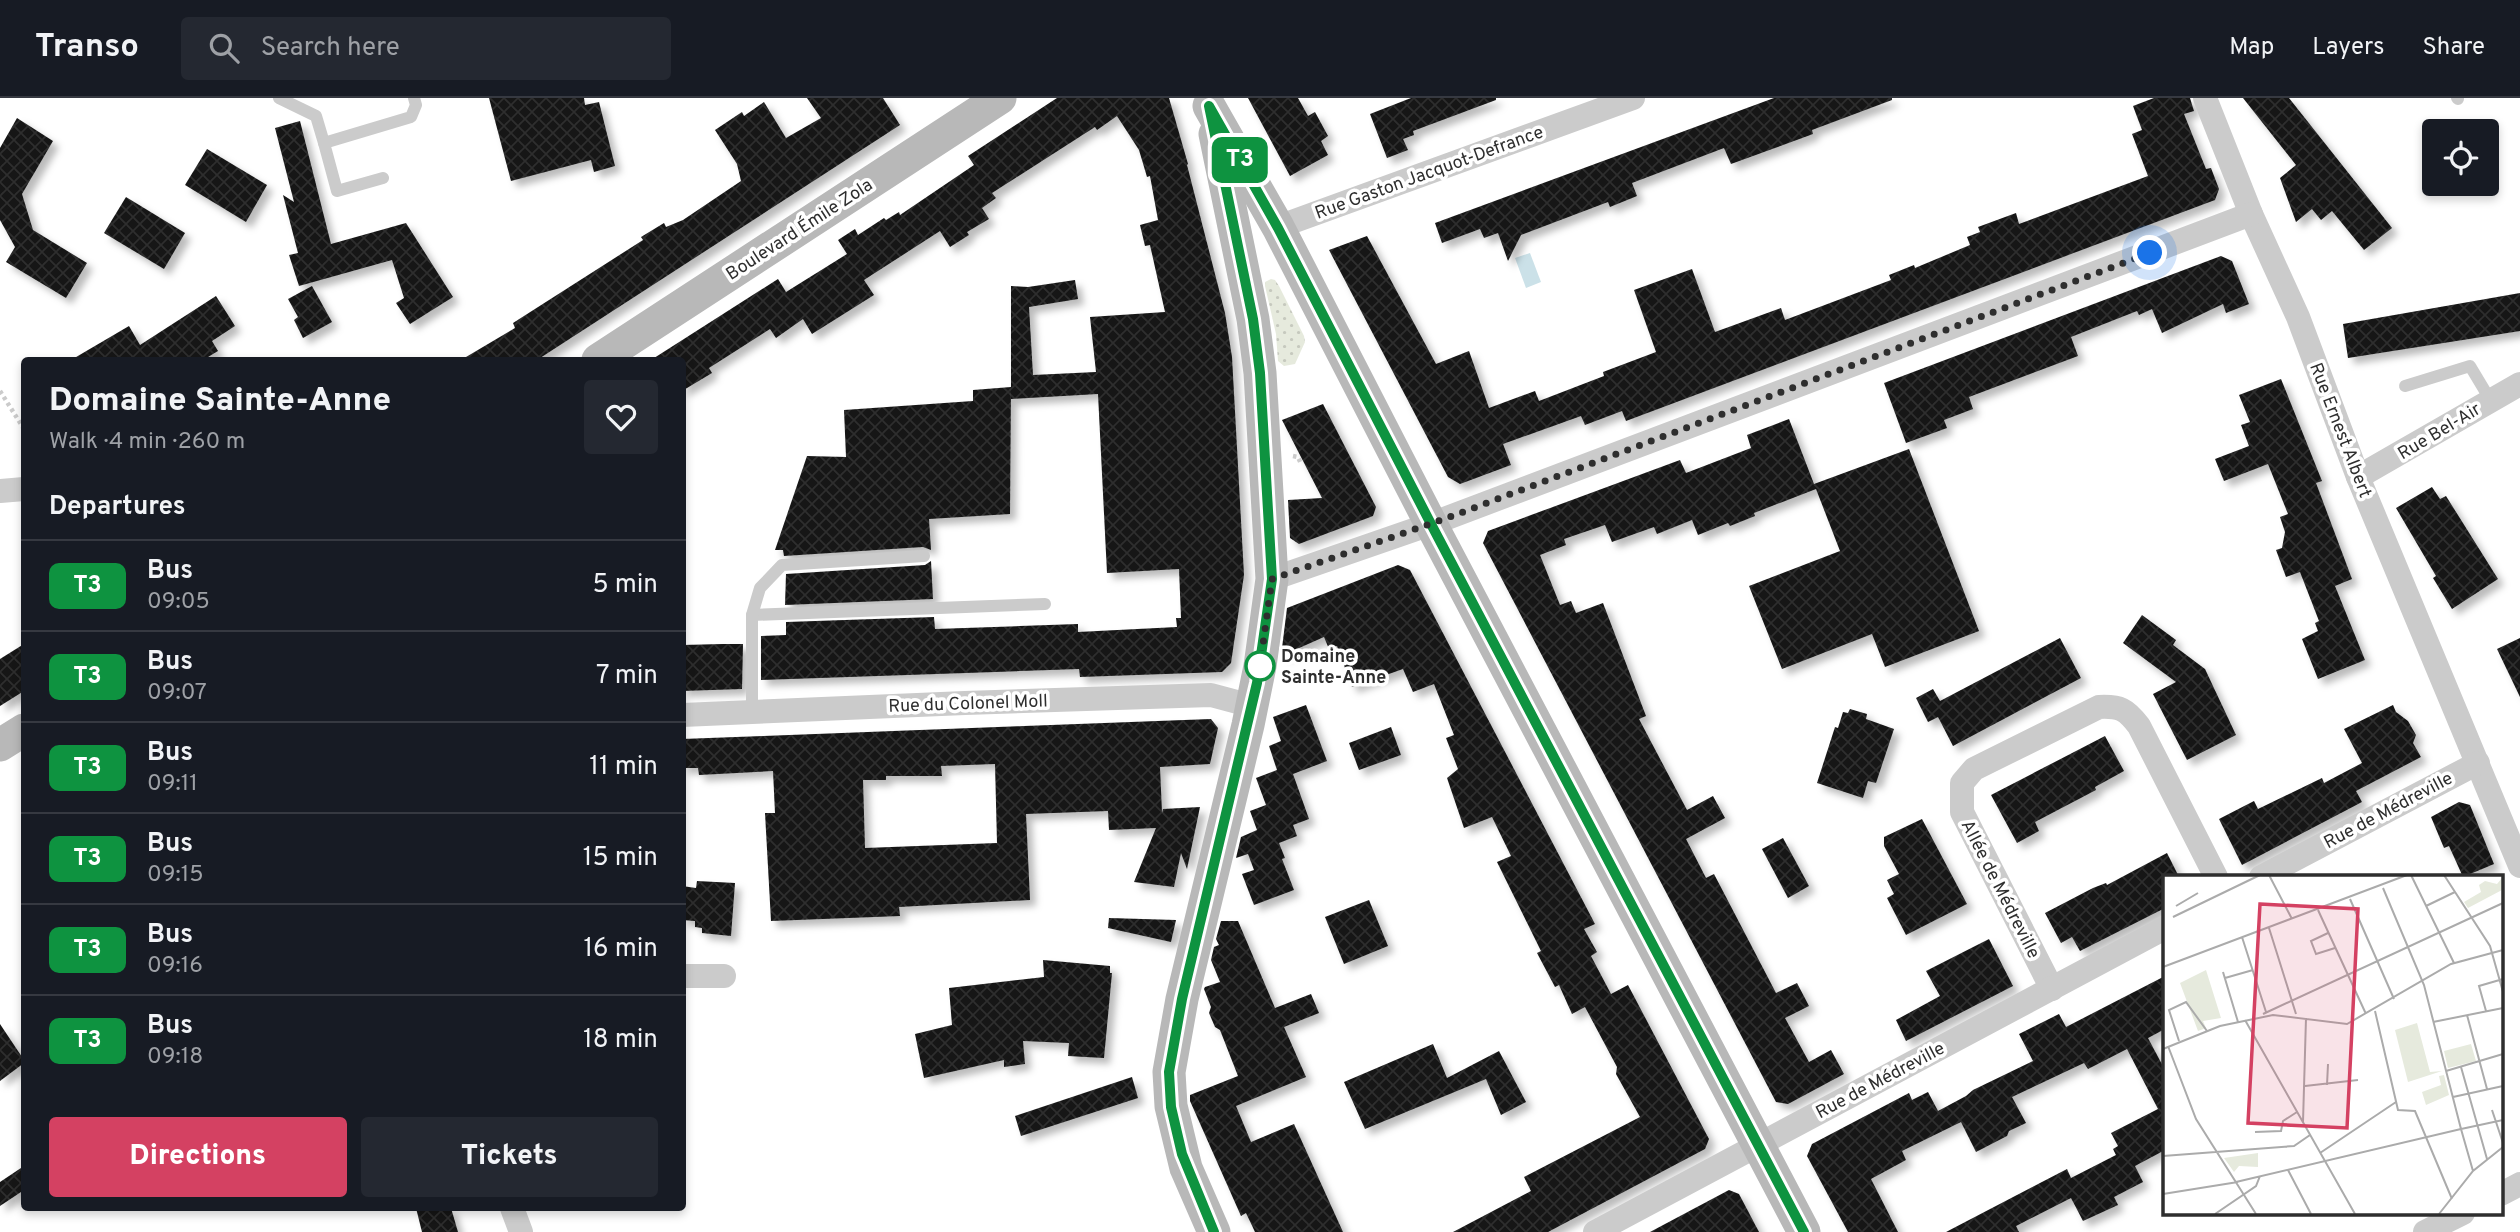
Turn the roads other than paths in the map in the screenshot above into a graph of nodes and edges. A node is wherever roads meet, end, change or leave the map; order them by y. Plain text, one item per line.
1 (279, 98) edge
2 (415, 98) edge
3 (1000, 98) edge
4 (1633, 98) edge
5 (2205, 98) edge
6 (1208, 102) edge
7 (324, 143) junction
8 (383, 178) dead end
9 (2251, 214) junction
10 (1278, 228) junction
11 (1243, 272) junction
12 (603, 357) edge
13 (2520, 384) edge
14 (2405, 386) dead end
15 (2491, 401) junction
16 (2358, 478) junction
17 (21, 489) edge
18 (0, 492) edge
19 (1431, 524) junction
20 (924, 556) dead end
21 (1272, 579) junction
22 (1045, 604) dead end
23 (751, 615) junction
24 (1252, 706) junction
25 (752, 712) junction
26 (686, 715) edge
27 (21, 732) edge
28 (0, 745) edge
29 (2478, 763) junction
30 (2520, 866) edge
31 (2216, 875) edge
32 (2265, 875) edge
33 (2163, 929) edge
34 (686, 976) edge
35 (723, 976) dead end
36 (2052, 989) junction
37 (1759, 1146) junction
38 (2520, 1184) edge
39 (2502, 1193) edge
40 (513, 1211) edge
41 (2461, 1214) edge
42 (521, 1232) edge
43 (1214, 1232) edge
44 (1595, 1232) edge
45 (1804, 1232) edge
46 (2425, 1232) edge

1 - 7 lane
2 - 7 lane
3 - 12 main road, Boulevard Émile Zola
4 - 10 street, Rue Gaston Jacquot-Defrance
5 - 9 street, Rue Ernest Albert
6 - 10 main road
6 - 11 main road
7 - 8 lane
9 - 16 street, Rue Ernest Albert
9 - 19 street
10 - 11 main road
10 - 19 main road
11 - 21 main road
13 - 15 street, Rue Bel-Air
14 - 15 lane
15 - 16 street, Rue Bel-Air
16 - 29 street, Rue Ernest Albert
17 - 18 street
19 - 21 street
19 - 37 main road
20 - 23 lane
21 - 24 main road
22 - 23 lane
23 - 25 lane
24 - 25 street, Rue du Colonel Moll
24 - 43 main road
25 - 26 street, Rue du Colonel Moll
27 - 28 main road
29 - 30 street, Rue Ernest Albert
29 - 32 street, Rue de Médreville
31 - 36 street, Allée de Médreville
33 - 36 street, Rue de Médreville
34 - 35 street
36 - 37 street, Rue de Médreville
37 - 44 street, Rue de Médreville
37 - 45 main road
38 - 39 street
40 - 42 street
41 - 46 street

